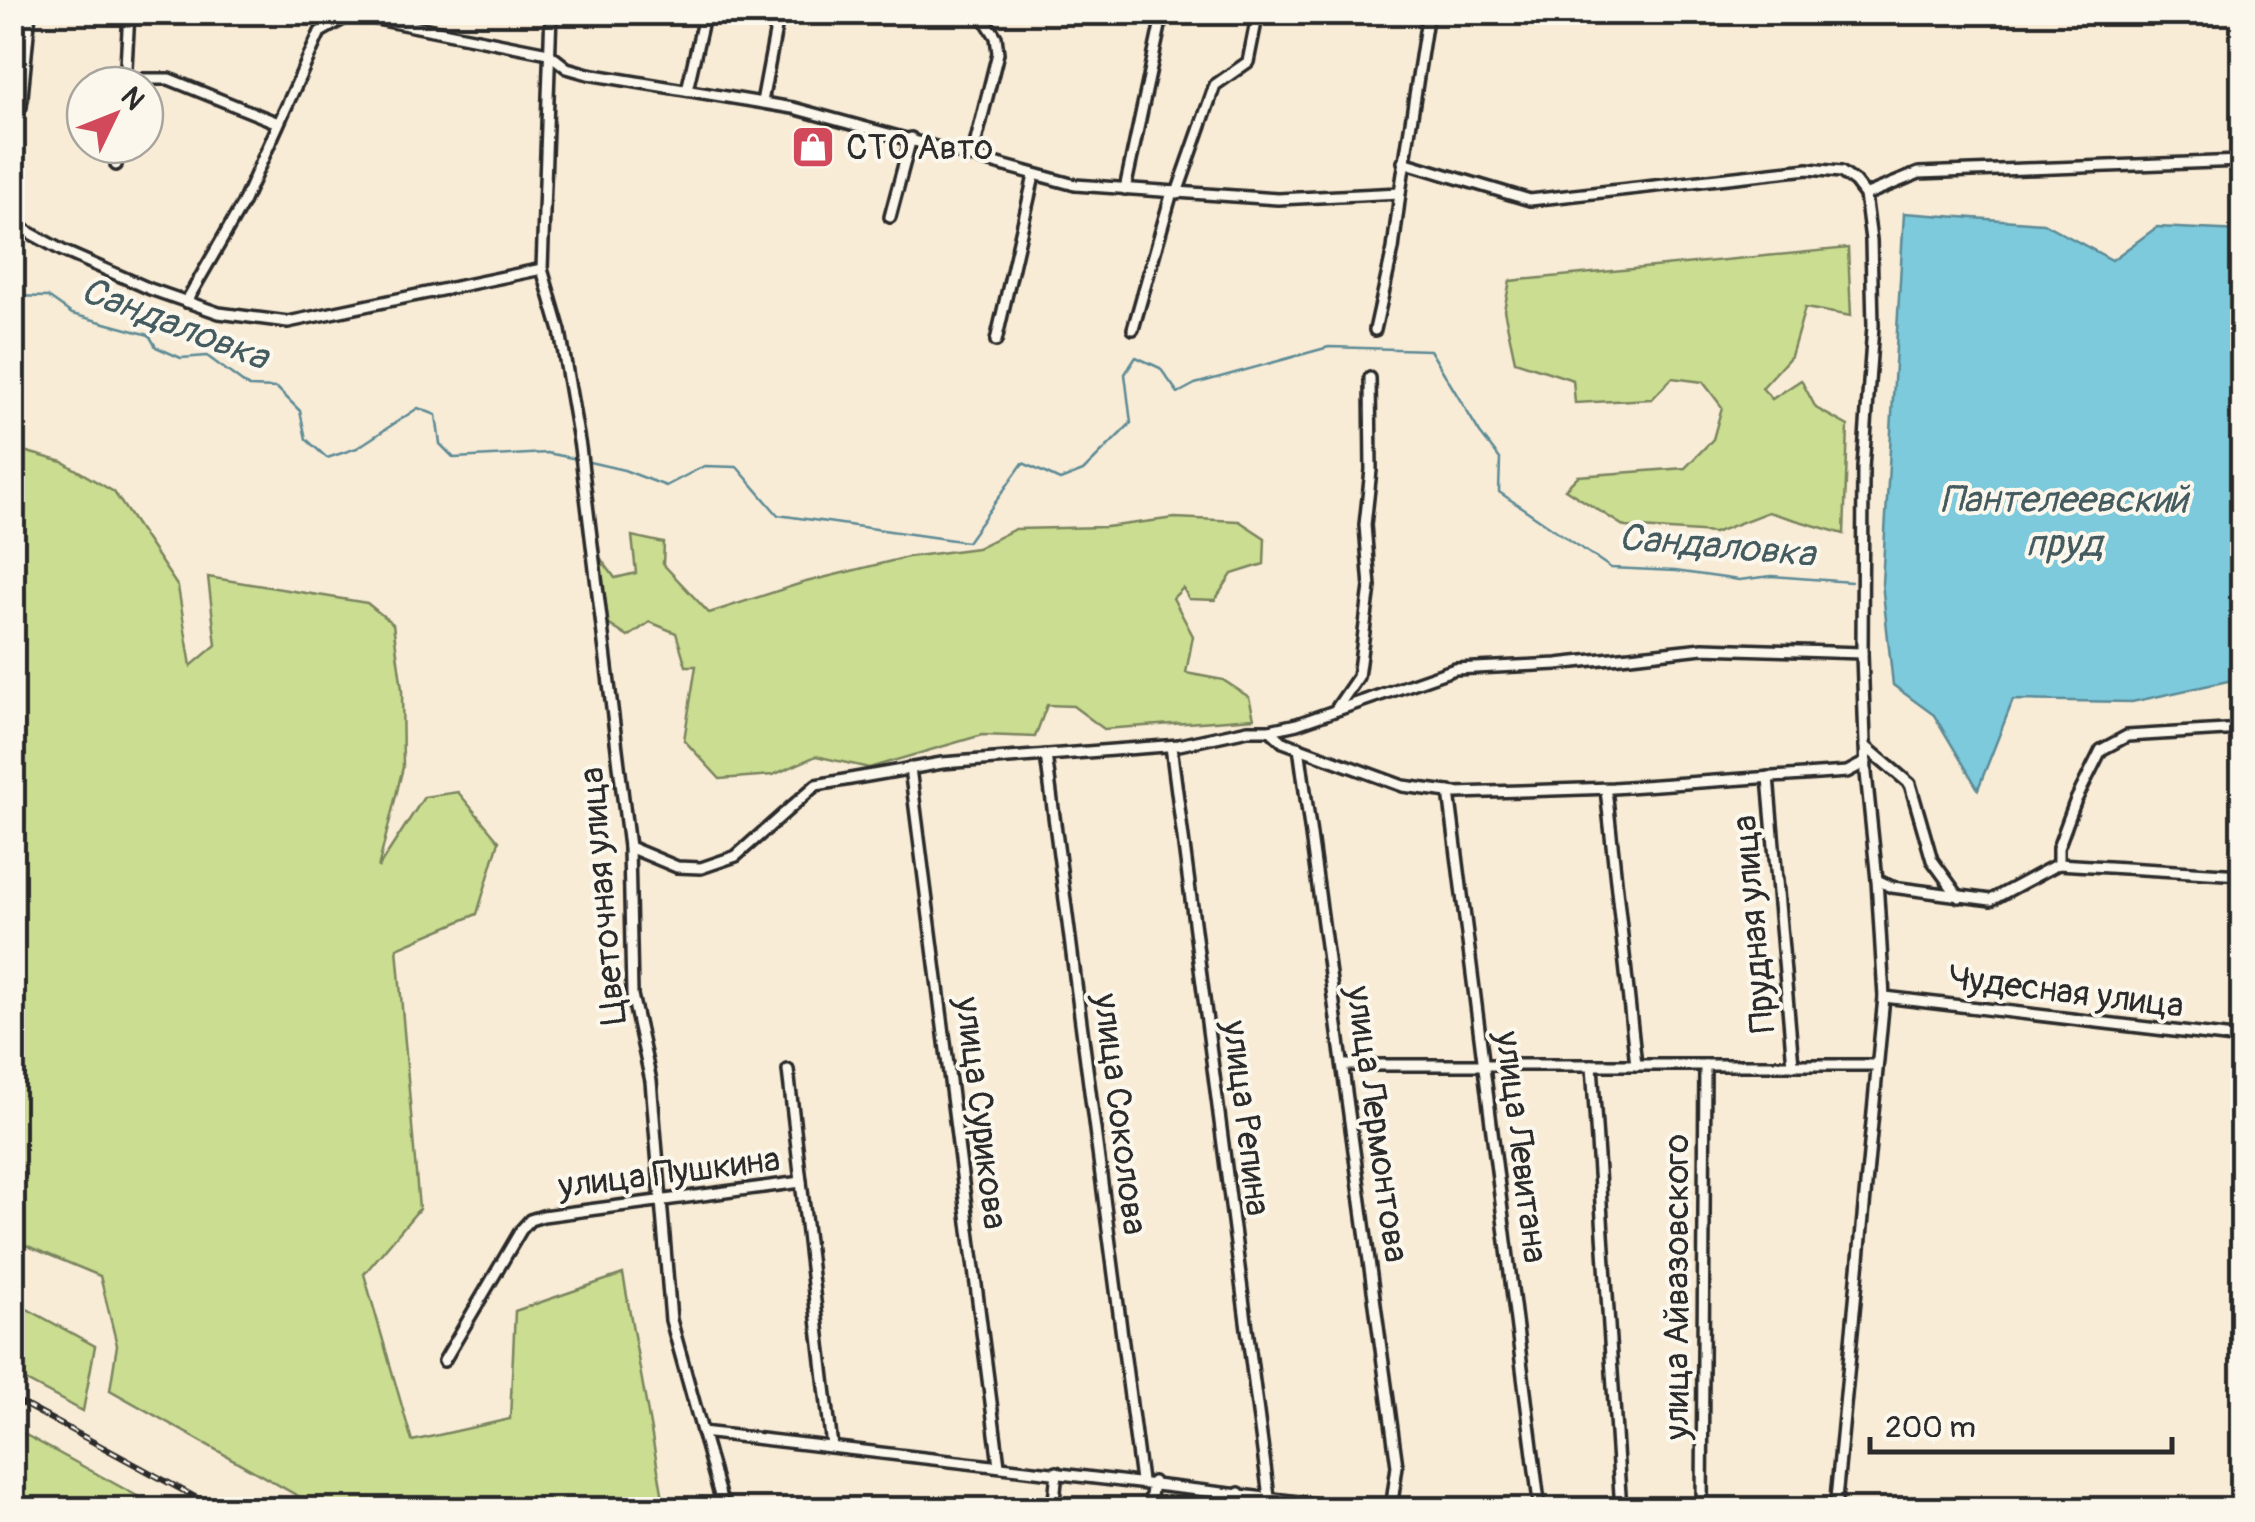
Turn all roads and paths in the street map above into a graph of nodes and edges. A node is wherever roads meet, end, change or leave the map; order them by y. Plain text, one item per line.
1 (30, 12) edge
2 (128, 12) edge
3 (551, 12) edge
4 (705, 12) edge
5 (779, 12) edge
6 (980, 12) edge
7 (1163, 12) edge
8 (1258, 12) edge
9 (1428, 12) edge
10 (352, 13) edge
11 (548, 53) junction
12 (126, 65) edge
13 (165, 79) edge
14 (687, 90) junction
15 (762, 102) junction
16 (22, 108) dead end
17 (278, 123) junction
18 (910, 138) junction
19 (972, 157) junction
20 (2242, 161) edge
21 (1403, 162) junction
22 (1034, 176) junction
23 (1125, 190) junction
24 (1175, 193) junction
25 (1400, 193) junction
26 (1865, 195) junction
27 (890, 217) dead end
28 (12, 222) edge
29 (542, 269) junction
30 (186, 302) junction
31 (1133, 329) dead end
32 (1375, 330) dead end
33 (996, 341) dead end
34 (1370, 378) dead end
35 (1862, 653) junction
36 (1334, 712) junction
37 (2242, 729) edge
38 (1270, 730) junction
39 (1171, 746) junction
40 (1865, 746) junction
41 (1299, 747) junction
42 (1046, 755) junction
43 (1866, 762) junction
44 (910, 768) junction
45 (1768, 777) junction
46 (1606, 789) junction
47 (1450, 792) junction
48 (629, 847) junction
49 (2058, 864) junction
50 (2242, 875) edge
51 (1877, 880) junction
52 (1959, 896) junction
53 (1884, 997) junction
54 (2242, 1039) edge
55 (1343, 1065) junction
56 (1483, 1065) junction
57 (1592, 1065) junction
58 (1636, 1065) junction
59 (1705, 1065) junction
60 (1793, 1065) junction
61 (1877, 1065) junction
62 (788, 1070) dead end
63 (801, 1182) junction
64 (661, 1201) junction
65 (444, 1360) dead end
66 (702, 1432) junction
67 (832, 1446) junction
68 (1000, 1465) junction
69 (1057, 1472) junction
70 (1147, 1482) junction
71 (1240, 1493) junction
72 (1269, 1497) junction
73 (1340, 1508) edge
74 (724, 1510) edge
75 (1052, 1510) edge
76 (1148, 1510) edge
77 (1238, 1510) edge
78 (1368, 1510) edge
79 (1391, 1510) edge
80 (1540, 1510) edge
81 (1620, 1510) edge
82 (1702, 1510) edge
83 (1835, 1510) edge

1 - 16 street
2 - 12 street
3 - 11 street
4 - 14 street
5 - 15 street
6 - 19 street
7 - 23 street
8 - 24 street
9 - 21 street
10 - 11 street
10 - 17 street
11 - 14 street
11 - 29 street
13 - 17 street
14 - 15 street
15 - 18 street
17 - 30 street
18 - 19 street
18 - 27 street
19 - 22 street
20 - 26 street
21 - 25 street
21 - 26 street
22 - 23 street
22 - 33 street
23 - 24 street
24 - 25 street
24 - 31 street
25 - 32 street
26 - 35 street
28 - 30 street
29 - 30 street
29 - 48 street, Цветочная улица
34 - 36 street
35 - 36 street
35 - 40 street
36 - 38 street
37 - 49 street
38 - 39 street
38 - 41 street
39 - 42 street
39 - 72 street, улица Репина
40 - 43 street
40 - 52 street
41 - 47 street
41 - 55 street, улица Лермонтова
42 - 44 street
42 - 70 street, улица Соколова
43 - 45 street
43 - 51 street
44 - 48 street
44 - 68 street, улица Сурикова
45 - 46 street
45 - 60 street, Прудная улица
46 - 47 street
46 - 58 street
47 - 56 street, улица Левитана
48 - 64 street, Цветочная улица
49 - 50 street
49 - 52 street
51 - 52 street
51 - 53 street
53 - 54 street, Чудесная улица
53 - 61 street
55 - 56 street
55 - 79 street, улица Лермонтова
56 - 57 street
56 - 80 street, улица Левитана
57 - 58 street
57 - 81 street
58 - 59 street
59 - 60 street
59 - 82 street, улица Айвазовского
60 - 61 street
61 - 83 street
62 - 63 street
63 - 64 street, улица Пушкина
63 - 67 street
64 - 65 street, улица Пушкина
64 - 66 street, Цветочная улица
66 - 67 street
66 - 74 street, Цветочная улица
67 - 68 street
68 - 69 street
69 - 70 street
69 - 75 street
70 - 71 street
70 - 76 street, улица Соколова
71 - 72 street
71 - 77 street
72 - 73 street
73 - 78 street

